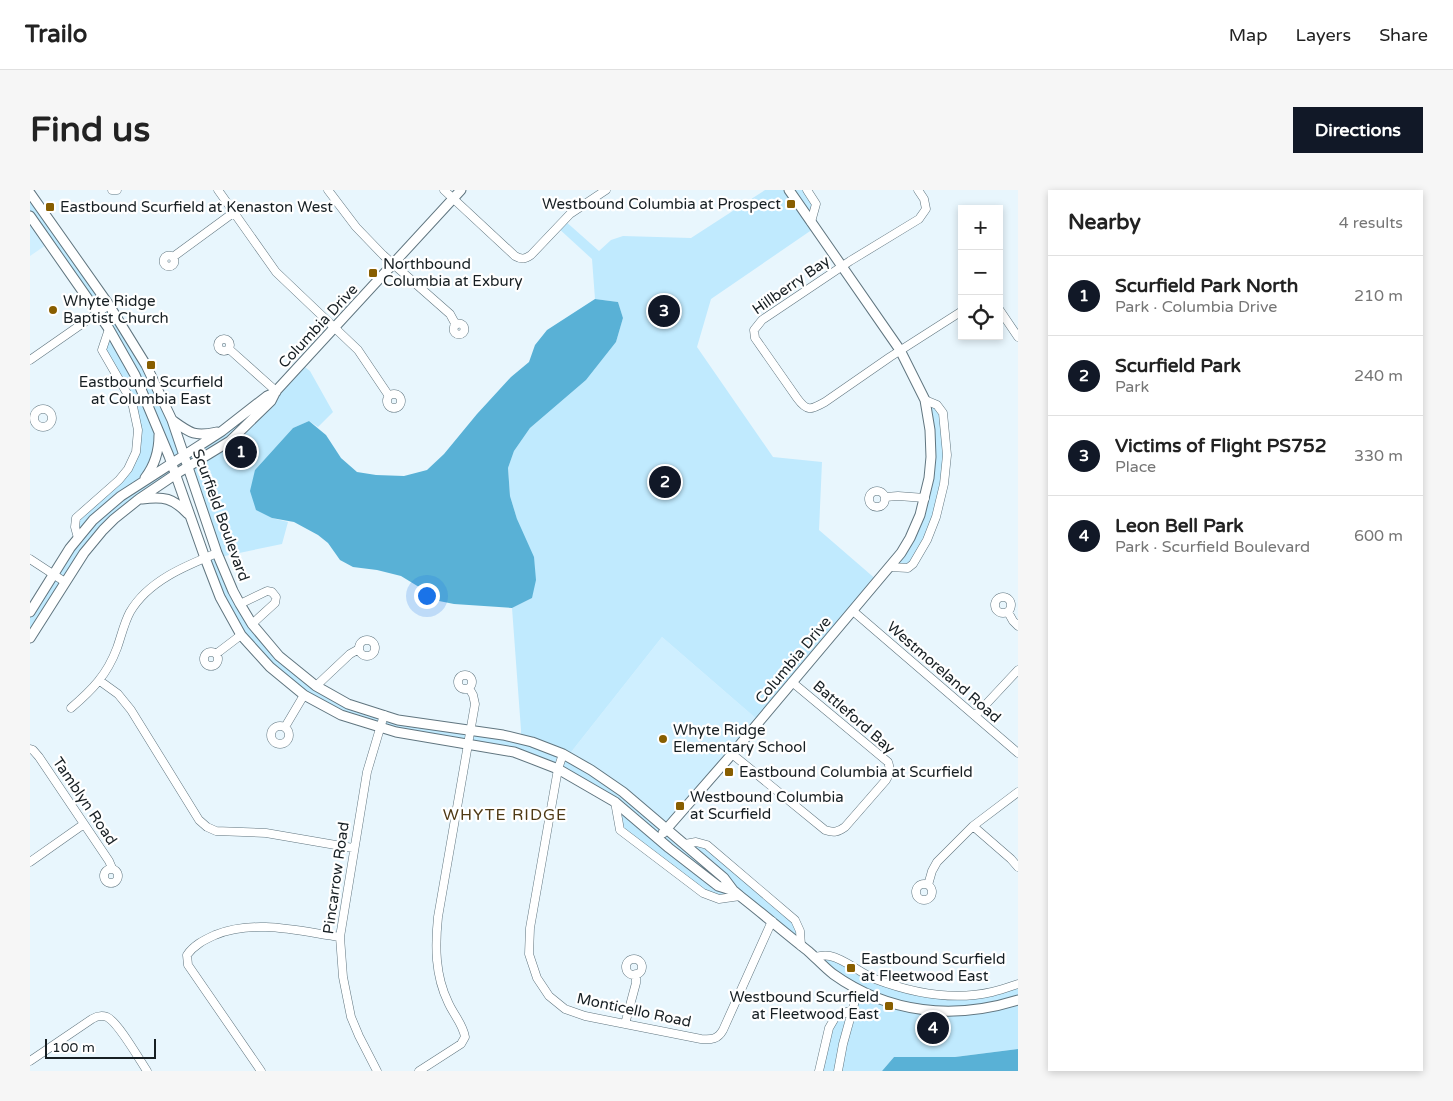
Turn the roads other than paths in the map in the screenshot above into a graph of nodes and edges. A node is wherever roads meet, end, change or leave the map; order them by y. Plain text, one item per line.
1 (112, 190) edge
2 (117, 190) edge
3 (218, 190) edge
4 (328, 190) edge
5 (444, 190) edge
6 (461, 190) edge
7 (606, 190) edge
8 (789, 190) edge
9 (807, 190) edge
10 (918, 190) edge
11 (30, 193) edge
12 (453, 198) junction
13 (233, 213) junction
14 (30, 216) edge
15 (811, 222) junction
16 (173, 257) dead end
17 (394, 264) junction
18 (842, 266) junction
19 (109, 305) junction
20 (98, 313) junction
21 (958, 314) edge
22 (1003, 315) edge
23 (456, 325) dead end
24 (336, 327) junction
25 (108, 329) junction
26 (1018, 337) edge
27 (229, 349) dead end
28 (900, 350) junction
29 (30, 360) edge
30 (276, 391) junction
31 (389, 396) dead end
32 (925, 400) junction
33 (172, 420) junction
34 (159, 429) junction
35 (222, 431) junction
36 (184, 455) junction
37 (172, 463) junction
38 (188, 468) junction
39 (176, 474) junction
40 (142, 482) junction
41 (885, 497) dead end
42 (925, 498) junction
43 (139, 499) junction
44 (190, 516) junction
45 (78, 538) junction
46 (217, 553) junction
47 (205, 558) junction
48 (30, 559) edge
49 (890, 567) junction
50 (53, 573) junction
51 (65, 582) junction
52 (240, 604) junction
53 (852, 611) junction
54 (30, 612) edge
55 (1008, 612) dead end
56 (252, 624) junction
57 (1018, 626) edge
58 (240, 635) junction
59 (30, 638) edge
60 (360, 649) dead end
61 (216, 654) dead end
62 (1018, 670) edge
63 (100, 680) junction
64 (792, 682) junction
65 (316, 686) junction
66 (470, 688) dead end
67 (304, 694) junction
68 (71, 708) dead end
69 (384, 715) junction
70 (975, 716) junction
71 (285, 727) dead end
72 (380, 728) junction
73 (470, 731) junction
74 (468, 745) junction
75 (31, 750) edge
76 (1018, 753) edge
77 (563, 754) junction
78 (732, 754) junction
79 (558, 769) junction
80 (1018, 792) edge
81 (615, 802) junction
82 (84, 824) junction
83 (973, 826) junction
84 (667, 828) junction
85 (658, 839) junction
86 (685, 844) junction
87 (353, 848) junction
88 (30, 862) edge
89 (1018, 867) edge
90 (112, 868) dead end
91 (928, 885) dead end
92 (737, 894) junction
93 (772, 921) junction
94 (340, 937) junction
95 (801, 946) junction
96 (815, 957) junction
97 (636, 974) dead end
98 (1018, 984) edge
99 (858, 990) junction
100 (1018, 1000) edge
101 (852, 1010) junction
102 (625, 1024) junction
103 (30, 1061) edge
104 (148, 1071) edge
105 (261, 1071) edge
106 (377, 1071) edge
107 (419, 1071) edge
108 (819, 1071) edge
109 (838, 1071) edge

1 - 2 street
3 - 13 street
4 - 17 street
5 - 12 street
6 - 12 street, Columbia Drive
7 - 12 street
8 - 15 street, Columbia Drive
9 - 15 street
10 - 18 street
11 - 19 street, Scurfield Boulevard
12 - 17 street, Columbia Drive
13 - 16 street
13 - 24 street
14 - 20 street, Scurfield Boulevard
15 - 18 street, Columbia Drive
17 - 23 street
17 - 24 street, Columbia Drive
18 - 28 street, Columbia Drive
18 - 28 street, Hillberry Bay
19 - 20 street
19 - 33 street, Scurfield Boulevard
20 - 25 street, Scurfield Boulevard
20 - 29 street
21 - 28 street
22 - 26 street
24 - 30 street, Columbia Drive
24 - 31 street
25 - 34 street, Scurfield Boulevard
25 - 45 street
27 - 30 street
28 - 32 street, Columbia Drive
30 - 35 street, Columbia Drive
30 - 38 street, Columbia Drive
32 - 42 street, Columbia Drive
32 - 49 street, Columbia Drive
33 - 35 street
33 - 36 street, Scurfield Boulevard
34 - 37 street, Scurfield Boulevard
34 - 40 street
35 - 36 street, Columbia Drive
36 - 37 street, Columbia Drive
36 - 38 street, Scurfield Boulevard
37 - 39 street, Scurfield Boulevard
37 - 40 street, Columbia Drive
38 - 39 street, Columbia Drive
38 - 46 street, Scurfield Boulevard
39 - 43 street, Columbia Drive
39 - 44 street, Scurfield Boulevard
40 - 45 street, Columbia Drive
41 - 42 street
42 - 49 street, Columbia Drive
43 - 44 street
43 - 51 street, Columbia Drive
44 - 47 street, Scurfield Boulevard
45 - 50 street, Columbia Drive
46 - 47 street
46 - 52 street, Scurfield Boulevard
47 - 58 street, Scurfield Boulevard
47 - 63 street
48 - 50 street
49 - 53 street, Columbia Drive
50 - 51 street
50 - 54 street, Columbia Drive
51 - 59 street, Columbia Drive
52 - 56 street, Scurfield Boulevard
52 - 56 street
53 - 64 street, Columbia Drive
53 - 70 street, Westmoreland Road
55 - 57 street
56 - 65 street, Scurfield Boulevard
58 - 61 street
58 - 67 street, Scurfield Boulevard
60 - 65 street
62 - 70 street
63 - 68 street
63 - 87 street
64 - 78 street, Columbia Drive
64 - 78 street, Battleford Bay
65 - 69 street, Scurfield Boulevard
66 - 73 street
67 - 71 street
67 - 72 street, Scurfield Boulevard
69 - 72 street, Pincarrow Road
69 - 73 street, Scurfield Boulevard
70 - 76 street, Westmoreland Road
72 - 74 street, Scurfield Boulevard
72 - 87 street, Pincarrow Road
73 - 74 street
73 - 77 street, Scurfield Boulevard
74 - 79 street, Scurfield Boulevard
74 - 107 street
75 - 82 street, Tamblyn Road
77 - 79 street, Monticello Road
77 - 84 street, Scurfield Boulevard
78 - 84 street, Columbia Drive
79 - 81 street, Scurfield Boulevard
79 - 102 street, Monticello Road
80 - 83 street
81 - 85 street, Scurfield Boulevard
81 - 92 street
82 - 88 street
82 - 90 street, Tamblyn Road
83 - 89 street
83 - 91 street
84 - 85 street, Columbia Drive
84 - 86 street, Scurfield Boulevard
85 - 92 street, Scurfield Boulevard
86 - 92 street, Scurfield Boulevard
86 - 95 street
87 - 94 street, Pincarrow Road
92 - 93 street, Scurfield Boulevard
93 - 95 street, Scurfield Boulevard
93 - 102 street, Monticello Road
94 - 105 street
94 - 106 street, Pincarrow Road
95 - 96 street, Scurfield Boulevard
96 - 98 street
96 - 99 street, Scurfield Boulevard
97 - 102 street
99 - 100 street, Scurfield Boulevard
99 - 101 street
101 - 108 street
101 - 109 street
103 - 104 street

